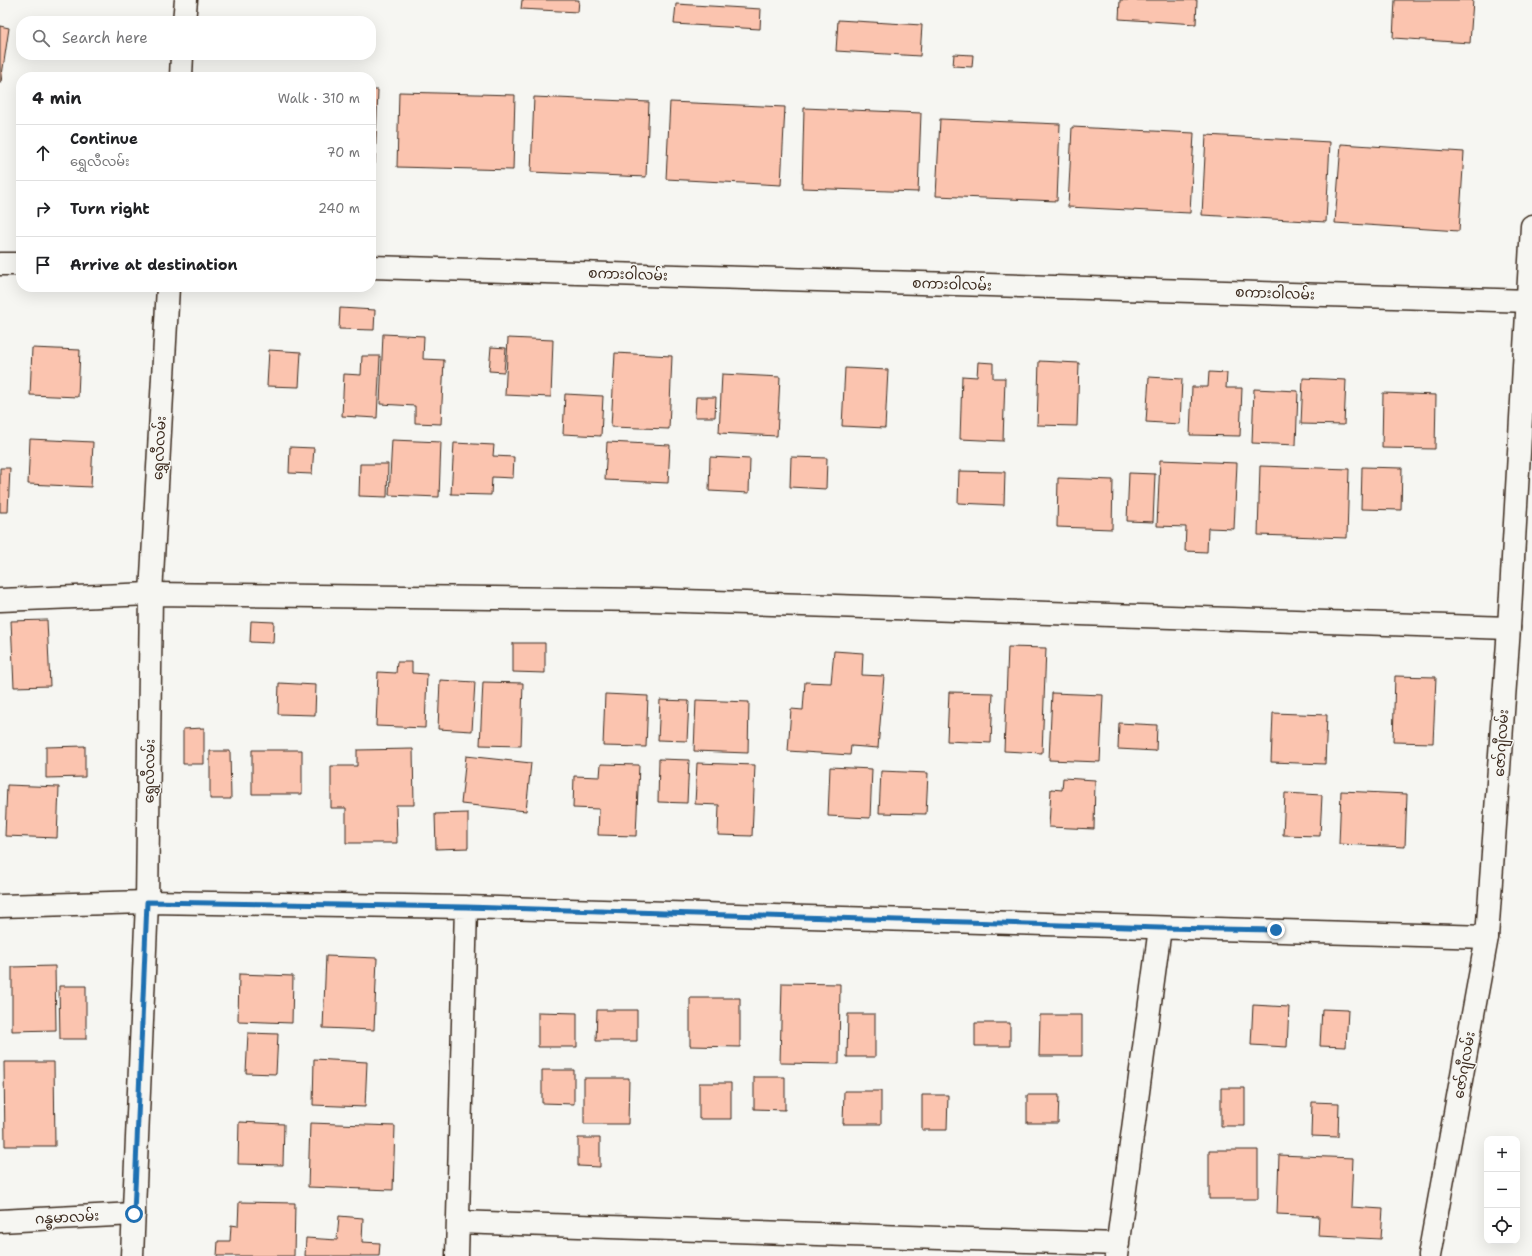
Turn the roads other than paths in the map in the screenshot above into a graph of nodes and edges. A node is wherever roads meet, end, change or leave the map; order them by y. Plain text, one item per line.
1 (186, 0) edge
2 (184, 16) edge
3 (182, 60) edge
4 (181, 72) edge
5 (1532, 226) edge
6 (0, 264) edge
7 (16, 264) edge
8 (376, 267) edge
9 (168, 292) edge
10 (1530, 300) edge
11 (151, 594) junction
12 (0, 600) edge
13 (1509, 628) junction
14 (147, 902) junction
15 (0, 906) edge
16 (466, 907) junction
17 (1160, 928) junction
18 (1487, 937) junction
19 (134, 1214) junction
20 (0, 1221) edge
21 (458, 1222) junction
22 (1117, 1250) edge
23 (132, 1256) edge
24 (457, 1256) edge
25 (1429, 1256) edge

1 - 2 street
3 - 4 street
5 - 10 street, ဇော်ဂျီလမ်း
6 - 7 street
8 - 10 street, စကားဝါလမ်း
9 - 11 street, ရွှေလီလမ်း
10 - 13 street, ဇော်ဂျီလမ်း
11 - 12 street
11 - 13 street
11 - 14 street, ရွှေလီလမ်း
13 - 18 street, ဇော်ဂျီလမ်း
14 - 15 street
14 - 16 street
14 - 19 street, ရွှေလီလမ်း
16 - 17 street
16 - 21 street
17 - 18 street
17 - 22 street
18 - 25 street, ဇော်ဂျီလမ်း
19 - 20 street, ဂန္ဓမာလမ်း
19 - 23 street, ရွှေလီလမ်း
21 - 22 street
21 - 24 street

